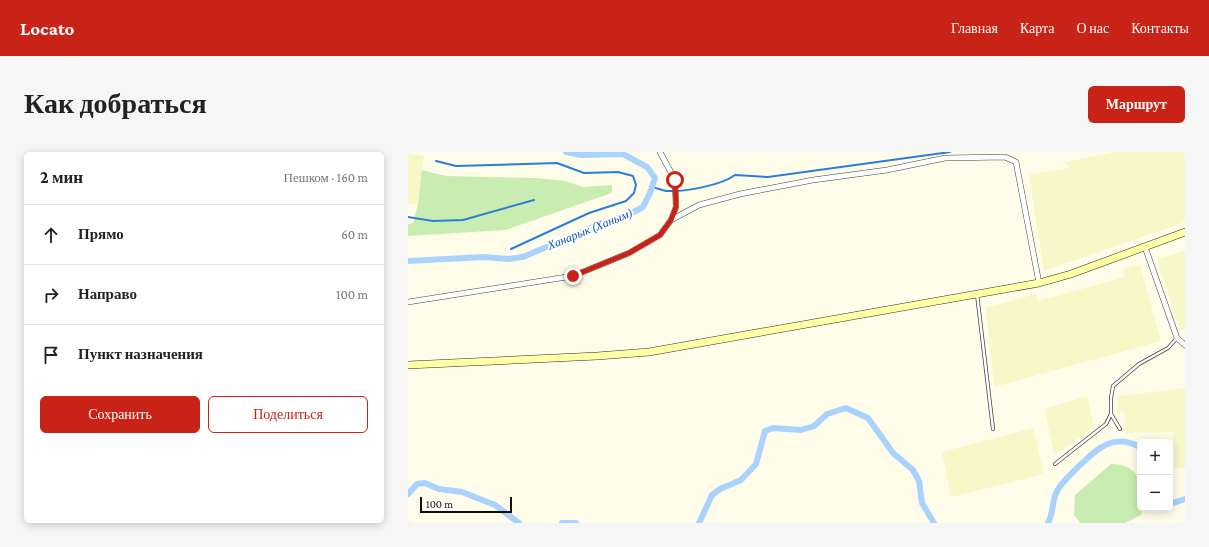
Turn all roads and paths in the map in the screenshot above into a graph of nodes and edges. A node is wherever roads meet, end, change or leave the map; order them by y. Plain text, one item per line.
1 (660, 152) edge
2 (671, 220) junction
3 (1185, 232) edge
4 (1145, 247) junction
5 (1039, 283) junction
6 (977, 294) junction
7 (408, 302) edge
8 (1177, 338) junction
9 (1185, 345) edge
10 (408, 365) edge
11 (1111, 414) junction
12 (993, 429) dead end
13 (1120, 429) dead end
14 (1055, 464) dead end

1 - 2 street
2 - 5 street
2 - 7 street
3 - 4 main road
4 - 5 main road
4 - 8 street
5 - 6 main road
6 - 10 main road
6 - 12 lane
8 - 9 street
8 - 11 lane
11 - 13 lane
11 - 14 lane

